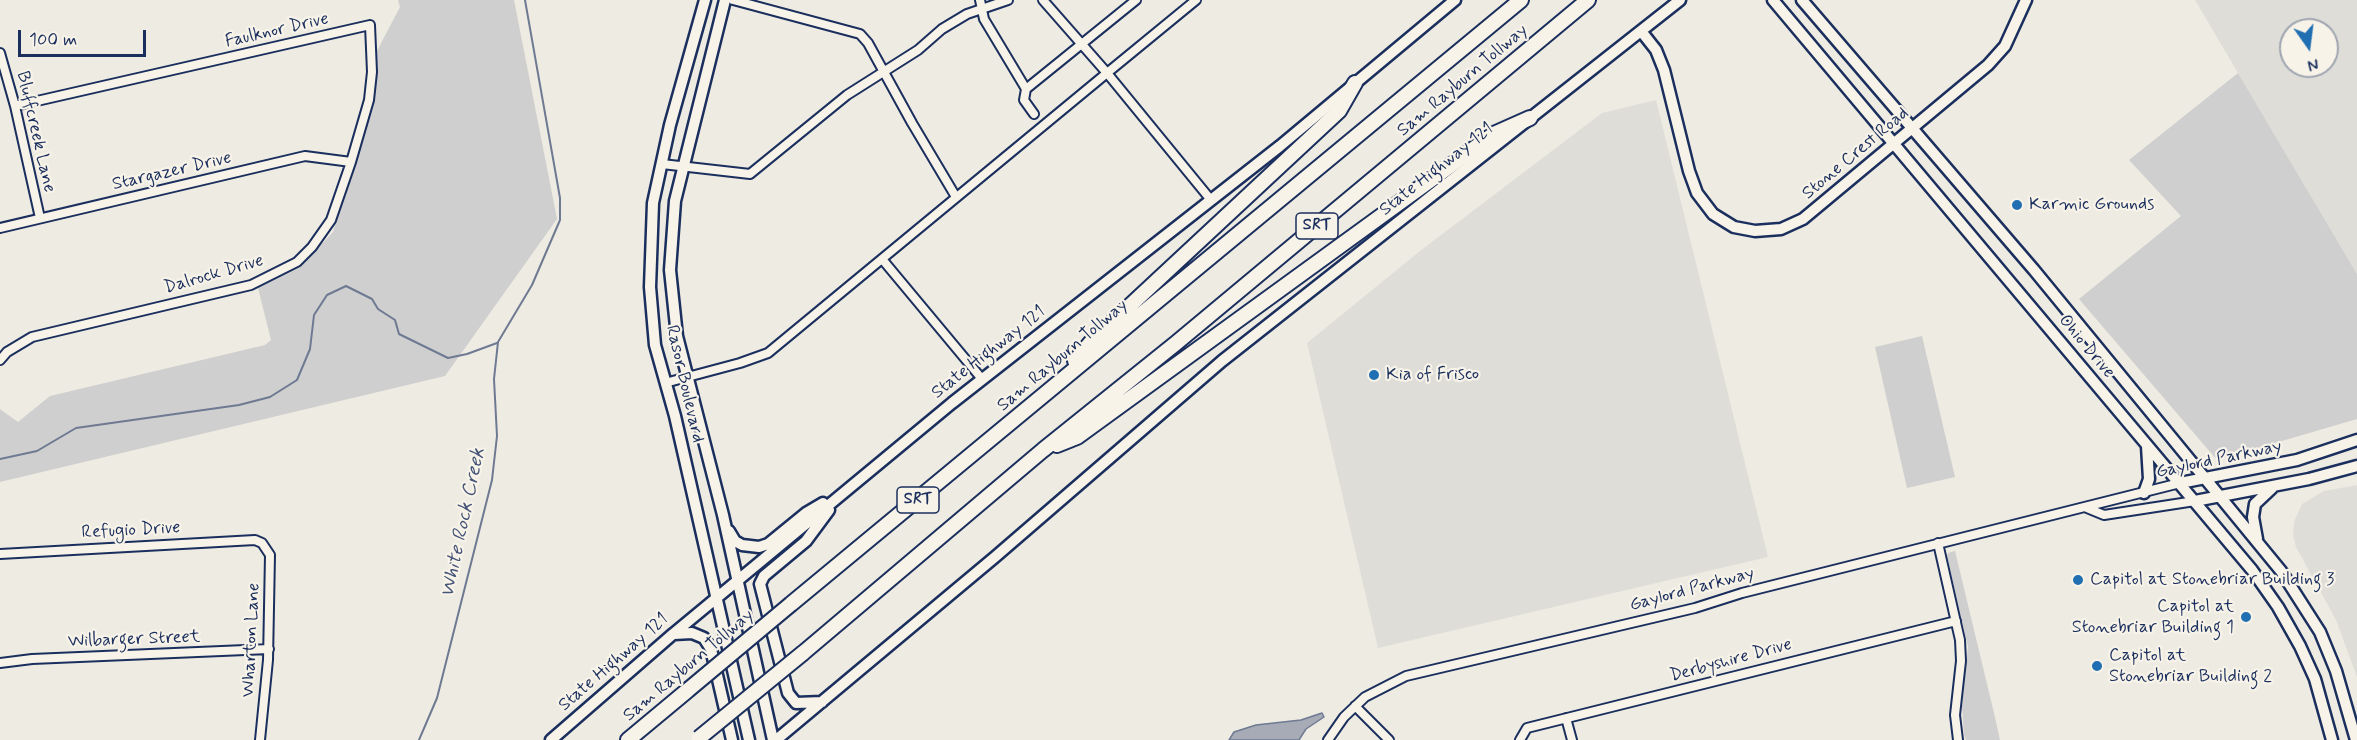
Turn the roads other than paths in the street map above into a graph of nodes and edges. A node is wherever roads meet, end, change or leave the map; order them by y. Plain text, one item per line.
1 (705, 0) edge
2 (725, 0) edge
3 (733, 0) edge
4 (1008, 0) edge
5 (1043, 0) edge
6 (1136, 0) edge
7 (1197, 0) edge
8 (1455, 0) edge
9 (1521, 0) edge
10 (1588, 0) edge
11 (1680, 0) edge
12 (1773, 0) edge
13 (1802, 0) edge
14 (2026, 0) edge
15 (981, 4) edge
16 (370, 25) joint
17 (1641, 31) junction
18 (1083, 44) junction
19 (0, 53) edge
20 (884, 72) junction
21 (1107, 73) junction
22 (1355, 83) junction
23 (1026, 89) junction
24 (15, 106) junction
25 (1034, 114) dead end
26 (1530, 118) junction
27 (1912, 127) junction
28 (1894, 143) junction
29 (351, 162) junction
30 (662, 164) junction
31 (682, 167) junction
32 (956, 197) junction
33 (1211, 200) junction
34 (40, 218) junction
35 (0, 228) edge
36 (882, 259) junction
37 (0, 360) edge
38 (688, 377) junction
39 (982, 379) junction
40 (665, 383) junction
41 (1044, 396) junction
42 (2357, 440) edge
43 (2147, 445) junction
44 (1043, 450) junction
45 (2357, 466) edge
46 (2204, 479) junction
47 (2180, 483) junction
48 (2275, 486) junction
49 (2144, 493) junction
50 (842, 494) junction
51 (2219, 498) junction
52 (2195, 501) junction
53 (2087, 508) junction
54 (724, 519) junction
55 (2257, 539) junction
56 (262, 543) joint
57 (1938, 543) junction
58 (0, 554) edge
59 (737, 582) junction
60 (718, 597) junction
61 (1956, 621) junction
62 (673, 634) junction
63 (269, 649) junction
64 (0, 663) edge
65 (823, 702) junction
66 (1355, 706) junction
67 (1566, 718) junction
68 (698, 739) edge
69 (260, 740) edge
70 (550, 740) edge
71 (628, 740) edge
72 (732, 740) edge
73 (749, 740) edge
74 (775, 740) edge
75 (1328, 740) edge
76 (1389, 740) edge
77 (1520, 740) edge
78 (1572, 740) edge
79 (1958, 740) edge
80 (2332, 740) edge
81 (2356, 740) edge

1 - 30 main road, Rasor Boulevard
2 - 31 main road, Rasor Boulevard
3 - 20 street
4 - 15 street
5 - 18 street
6 - 18 street
7 - 21 street
8 - 22 main road, State Highway 121
9 - 41 highway, Sam Rayburn Tollway / SRT
10 - 44 highway, Sam Rayburn Tollway / SRT
11 - 17 main road, State Highway 121
12 - 28 main road, Ohio Drive
13 - 27 main road, Ohio Drive
14 - 27 main road, Stone Crest Road
15 - 20 street
15 - 23 street
16 - 24 street, Faulknor Drive
16 - 29 street, Dalrock Drive
17 - 26 main road, State Highway 121
17 - 28 main road, Stone Crest Road
18 - 21 street
18 - 23 street
19 - 24 street, Bluffcreek Lane
20 - 31 street
20 - 32 street
21 - 32 street
21 - 33 street
22 - 33 main road, State Highway 121
22 - 41 highway
23 - 25 street
24 - 34 street, Bluffcreek Lane
26 - 44 highway
26 - 65 main road, State Highway 121
27 - 28 main road, Stone Crest Road
27 - 46 main road, Ohio Drive
28 - 43 main road, Ohio Drive
29 - 34 street, Stargazer Drive
29 - 37 street, Dalrock Drive
30 - 31 street
30 - 40 main road, Rasor Boulevard
31 - 38 main road, Rasor Boulevard
32 - 36 street
33 - 39 main road, State Highway 121
34 - 35 street, Stargazer Drive
36 - 38 street
36 - 39 street
38 - 40 street
38 - 54 main road, Rasor Boulevard
39 - 50 main road, State Highway 121
40 - 60 main road, Rasor Boulevard
41 - 71 highway, Sam Rayburn Tollway / SRT, bridge
42 - 46 main road, Gaylord Parkway
43 - 47 main road, Ohio Drive
43 - 49 main road
44 - 68 highway, Sam Rayburn Tollway / SRT, bridge
45 - 48 main road, Gaylord Parkway
46 - 47 main road, Gaylord Parkway
46 - 51 main road, Ohio Drive
47 - 49 street, Gaylord Parkway
47 - 52 main road, Ohio Drive
48 - 51 main road, Gaylord Parkway
48 - 55 main road
49 - 53 street, Gaylord Parkway
50 - 54 main road
50 - 59 main road, State Highway 121
50 - 65 main road
51 - 52 main road, Gaylord Parkway
51 - 55 main road, Ohio Drive
52 - 53 street, Gaylord Parkway
52 - 80 main road, Ohio Drive
53 - 57 street, Gaylord Parkway
54 - 59 main road, Rasor Boulevard
55 - 81 main road, Ohio Drive
56 - 58 street, Refugio Drive
56 - 63 street, Wharton Lane
57 - 61 street
57 - 66 street, Gaylord Parkway
59 - 60 main road, State Highway 121
59 - 74 main road, Rasor Boulevard
60 - 62 main road, State Highway 121
60 - 73 main road, Rasor Boulevard
61 - 67 street, Derbyshire Drive
61 - 79 street
62 - 70 main road, State Highway 121
62 - 72 main road
63 - 64 street, Wilbarger Street
63 - 69 street, Wharton Lane
65 - 74 main road, State Highway 121
66 - 75 street, Gaylord Parkway
66 - 76 street
67 - 77 street, Derbyshire Drive
67 - 78 street

